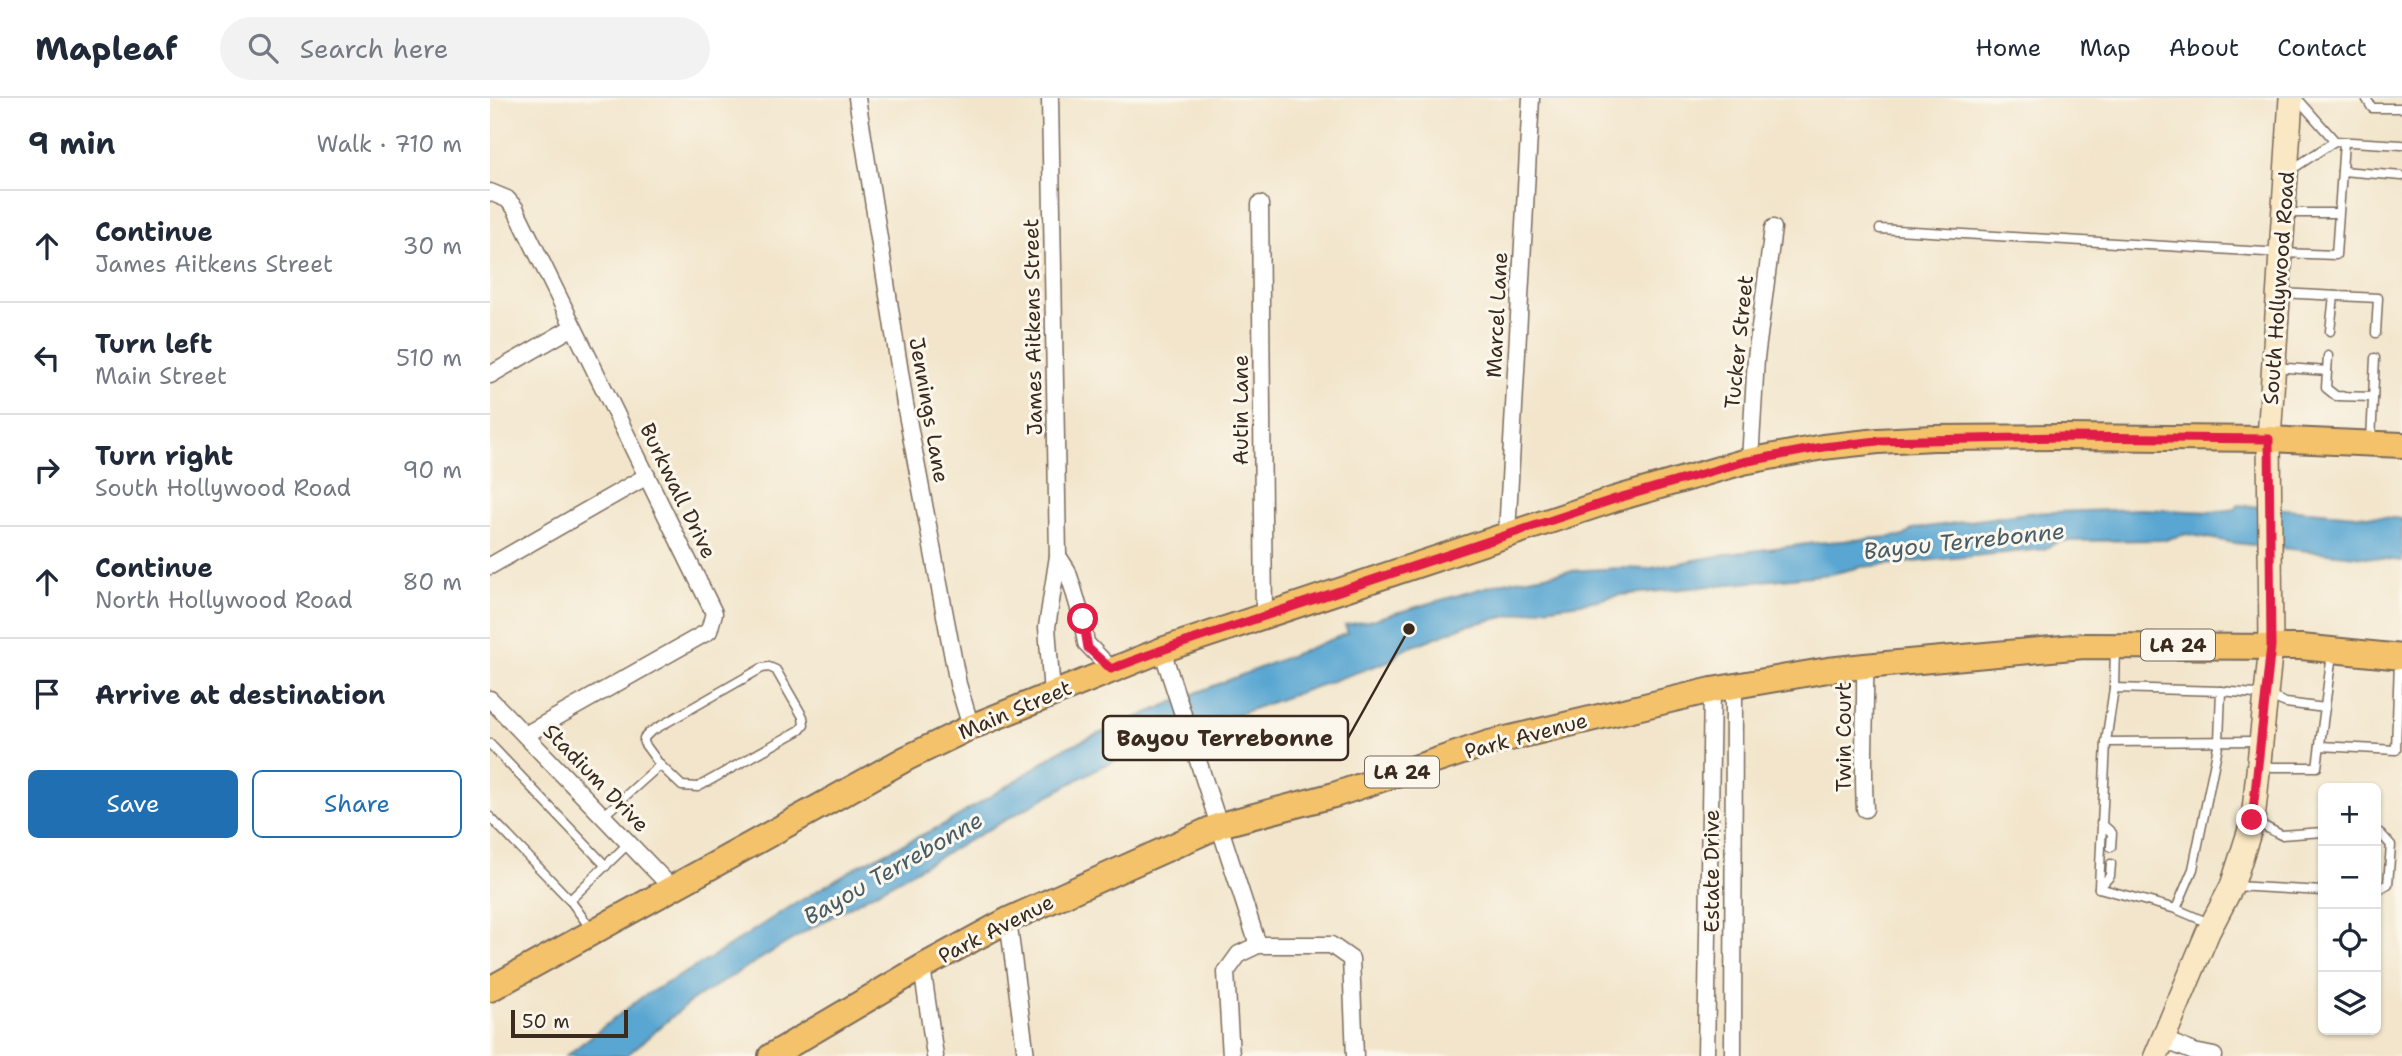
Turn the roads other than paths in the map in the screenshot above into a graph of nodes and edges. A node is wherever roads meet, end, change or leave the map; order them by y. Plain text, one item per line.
1 (857, 98) edge
2 (1050, 98) edge
3 (1531, 98) edge
4 (2291, 98) edge
5 (2297, 98) edge
6 (2366, 98) edge
7 (2402, 108) edge
8 (2340, 142) junction
9 (2402, 145) edge
10 (2342, 171) junction
11 (2287, 173) junction
12 (2402, 176) edge
13 (490, 192) edge
14 (1260, 204) dead end
15 (2284, 213) junction
16 (2339, 213) junction
17 (1773, 228) dead end
18 (1880, 229) dead end
19 (2282, 253) junction
20 (2279, 293) junction
21 (2334, 296) junction
22 (573, 327) junction
23 (2330, 331) dead end
24 (2376, 333) dead end
25 (2328, 356) dead end
26 (2375, 358) dead end
27 (2274, 367) junction
28 (2327, 371) junction
29 (490, 375) edge
30 (2373, 397) junction
31 (2275, 439) junction
32 (2371, 444) junction
33 (2402, 445) edge
34 (1750, 461) junction
35 (648, 476) junction
36 (1507, 534) junction
37 (1058, 556) junction
38 (490, 566) edge
39 (1264, 617) junction
40 (2116, 646) junction
41 (2271, 646) junction
42 (1162, 650) junction
43 (2332, 650) junction
44 (2401, 657) edge
45 (1864, 666) junction
46 (1111, 669) junction
47 (1723, 688) junction
48 (2114, 688) junction
49 (2221, 691) junction
50 (1052, 694) junction
51 (2266, 695) junction
52 (490, 699) edge
53 (2325, 708) junction
54 (971, 727) junction
55 (525, 735) junction
56 (2219, 741) junction
57 (2262, 741) junction
58 (2106, 742) junction
59 (490, 744) edge
60 (2320, 746) junction
61 (660, 765) junction
62 (2259, 767) junction
63 (1865, 809) dead end
64 (603, 816) junction
65 (490, 817) edge
66 (2252, 820) junction
67 (2101, 822) junction
68 (1220, 825) junction
69 (2318, 832) edge
70 (2381, 835) edge
71 (629, 843) junction
72 (2111, 847) dead end
73 (2111, 864) dead end
74 (606, 866) junction
75 (2232, 886) junction
76 (671, 887) junction
77 (2099, 888) junction
78 (2381, 888) edge
79 (2318, 891) edge
80 (570, 900) junction
81 (2176, 909) junction
82 (1008, 920) junction
83 (2212, 924) junction
84 (593, 932) junction
85 (1258, 945) junction
86 (922, 967) junction
87 (490, 989) edge
88 (2159, 1048) edge
89 (771, 1056) edge
90 (935, 1056) edge
91 (1026, 1056) edge
92 (1231, 1056) edge
93 (1355, 1056) edge
94 (1706, 1056) edge
95 (1733, 1056) edge
96 (2214, 1056) edge

1 - 54 street, Jennings Lane
2 - 37 street, James Aitkens Street
3 - 36 street, Marcel Lane
4 - 11 main road, South Hollywood Road
5 - 8 lane
6 - 7 lane
8 - 9 lane
8 - 10 lane
8 - 11 lane
10 - 12 lane
10 - 16 lane
11 - 15 main road, South Hollywood Road
13 - 22 street, Burkwall Drive
14 - 39 street, Autin Lane
15 - 16 lane
15 - 19 main road, South Hollywood Road
16 - 19 lane
17 - 34 street, Tucker Street
18 - 19 lane
19 - 20 main road, South Hollywood Road
20 - 21 lane
20 - 27 main road, South Hollywood Road
21 - 23 lane
21 - 24 lane
22 - 29 street
22 - 35 street, Burkwall Drive
25 - 28 lane
26 - 30 lane
27 - 28 lane
27 - 31 main road, South Hollywood Road
28 - 30 lane
30 - 32 lane
31 - 32 main road, Main Street
31 - 34 main road, Main Street
31 - 41 main road, South Hollywood Road
32 - 33 main road, Main Street
34 - 36 main road, Main Street
35 - 38 street
35 - 55 street, Burkwall Drive
36 - 39 main road, Main Street
37 - 46 street, James Aitkens Street
37 - 50 street, James Aitkens Street
39 - 42 main road, Main Street
40 - 41 main road, Park Avenue / LA 24
40 - 45 main road, Park Avenue / LA 24
40 - 48 lane
41 - 43 main road, Park Avenue / LA 24
41 - 51 main road, South Hollywood Road
42 - 46 main road, Main Street
42 - 68 street
43 - 44 main road, LA 24
43 - 53 lane
44 - 60 lane
45 - 47 main road, Park Avenue / LA 24
45 - 63 street, Twin Court
46 - 50 main road, Main Street
47 - 68 main road, Park Avenue / LA 24
47 - 94 street, Estate Drive
47 - 95 street, Estate Drive
48 - 49 lane
48 - 58 lane
49 - 51 lane
49 - 56 lane
50 - 54 main road, Main Street
51 - 53 lane
51 - 57 main road, South Hollywood Road
52 - 55 street, Stadium Drive
53 - 60 lane
54 - 76 main road, Main Street
55 - 64 street, Stadium Drive
56 - 57 lane
56 - 58 lane
56 - 81 lane
57 - 62 main road, South Hollywood Road
58 - 67 lane
59 - 74 lane
60 - 62 lane
61 - 61 lane
61 - 64 lane
62 - 66 main road, South Hollywood Road
64 - 71 street, Stadium Drive
65 - 80 lane
66 - 69 lane
66 - 75 main road, South Hollywood Road
67 - 72 lane
67 - 77 lane
68 - 82 main road, Park Avenue / LA 24
68 - 85 street
70 - 78 lane
71 - 74 lane
71 - 76 street, Stadium Drive
73 - 77 lane
74 - 80 lane
75 - 79 lane
75 - 83 main road, South Hollywood Road
76 - 84 main road, Main Street
77 - 81 lane
80 - 84 lane
81 - 83 lane
82 - 86 main road, Park Avenue / LA 24
82 - 91 street
83 - 88 main road, South Hollywood Road
84 - 87 main road, Main Street
85 - 92 street
85 - 93 street
86 - 89 main road, Park Avenue / LA 24
86 - 90 street
88 - 96 street

